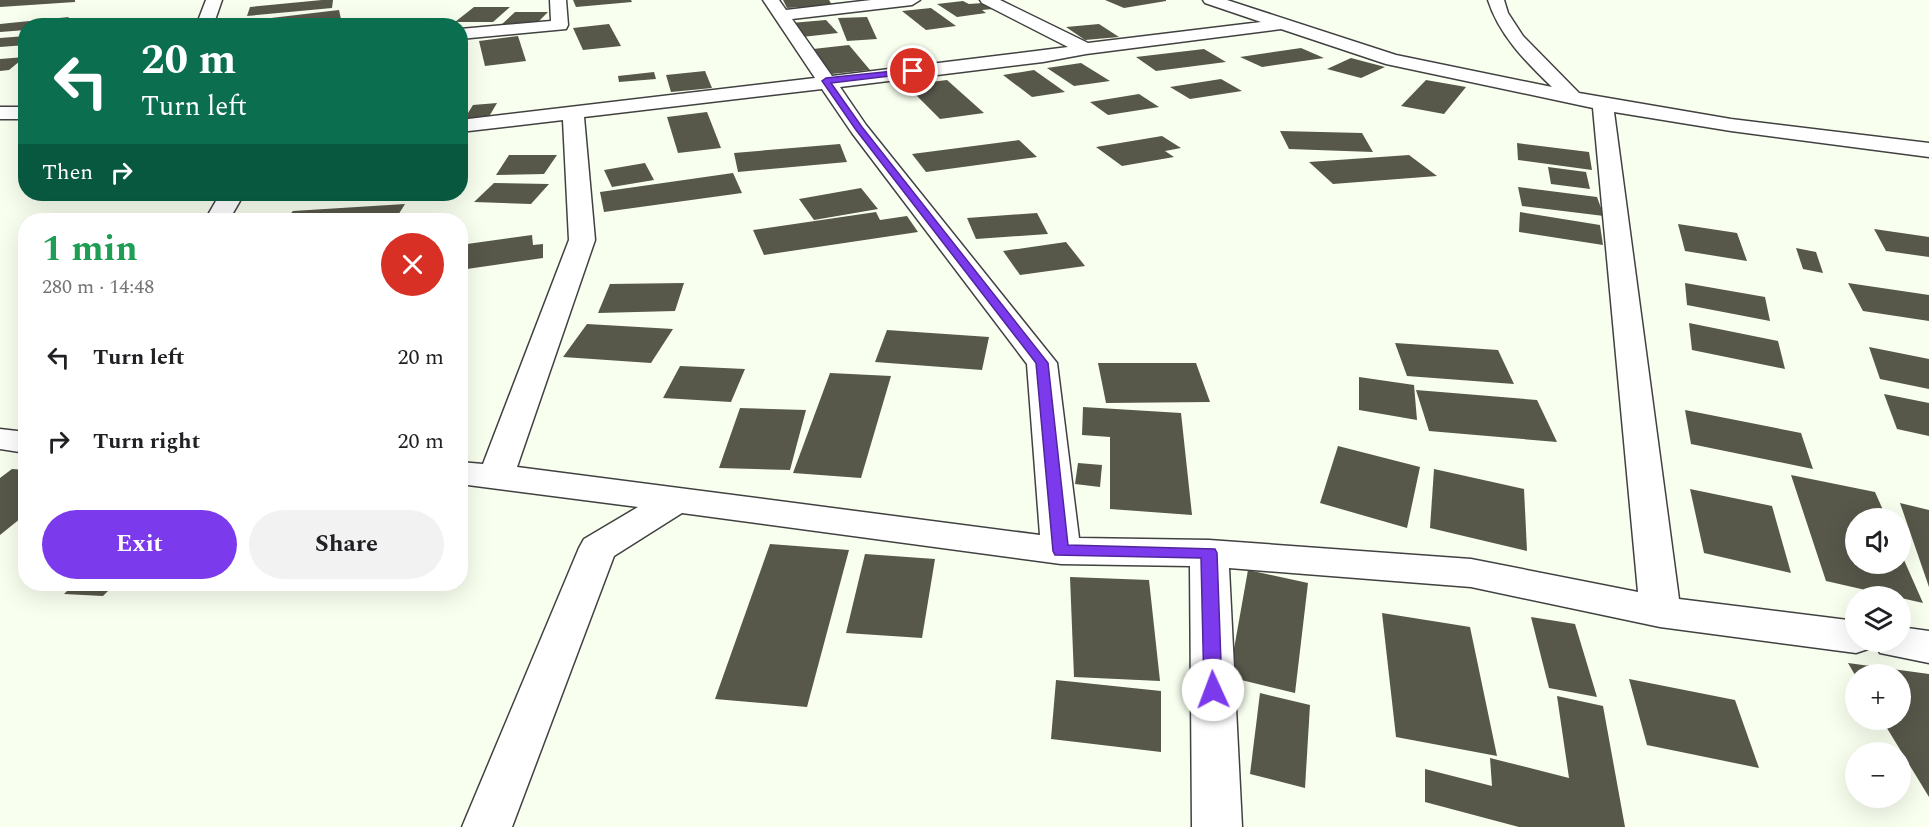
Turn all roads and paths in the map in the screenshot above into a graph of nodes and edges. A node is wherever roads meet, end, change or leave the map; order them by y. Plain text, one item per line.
1 (214, 0) edge
2 (558, 0) edge
3 (912, 0) edge
4 (988, 0) edge
5 (1211, 0) edge
6 (1496, 0) edge
7 (777, 8) edge
8 (207, 18) edge
9 (1283, 24) junction
10 (468, 33) edge
11 (1086, 49) junction
12 (826, 81) junction
13 (1573, 98) junction
14 (1603, 104) junction
15 (18, 112) edge
16 (573, 112) junction
17 (0, 113) edge
18 (468, 125) edge
19 (1926, 153) edge
20 (478, 475) edge
21 (676, 500) junction
22 (1061, 551) junction
23 (1209, 553) junction
24 (1660, 612) junction
25 (1845, 636) edge
26 (1911, 644) edge
27 (1929, 647) edge
28 (487, 827) edge
29 (1217, 827) edge

1 - 8 street
2 - 10 street
3 - 7 street
4 - 11 street
5 - 9 street
6 - 13 street
7 - 12 street
9 - 11 street
9 - 13 street
11 - 12 street
12 - 16 street
12 - 22 street
13 - 14 street
14 - 19 street
14 - 24 street
15 - 17 street
16 - 18 street
16 - 20 street
20 - 21 street
21 - 22 street
21 - 28 street
22 - 23 street
23 - 24 street
23 - 29 street
24 - 25 street
26 - 27 street

